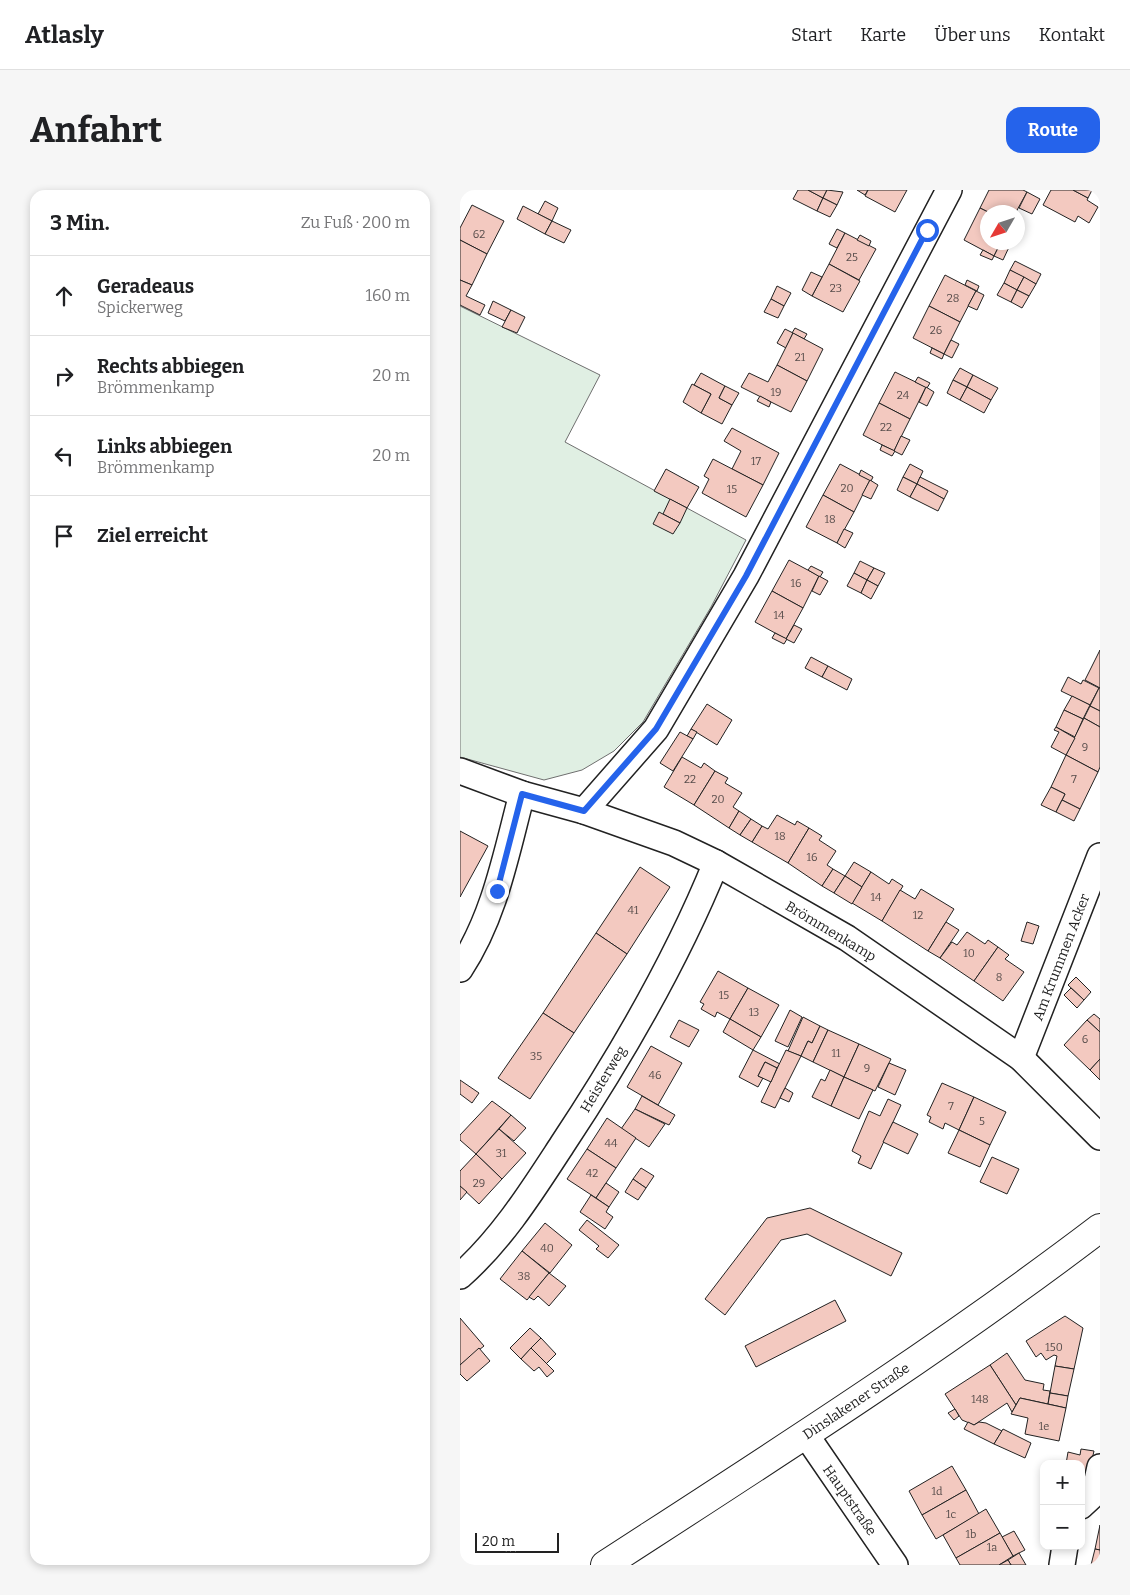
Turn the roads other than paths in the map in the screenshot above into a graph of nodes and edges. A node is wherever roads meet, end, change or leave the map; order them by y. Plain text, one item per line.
1 (949, 190) edge
2 (460, 771) edge
3 (522, 794) junction
4 (584, 811) junction
5 (1100, 856) edge
6 (716, 863) junction
7 (460, 969) edge
8 (1021, 1058) junction
9 (1100, 1137) edge
10 (1100, 1228) edge
11 (460, 1276) edge
12 (806, 1435) junction
13 (1100, 1467) edge
14 (1082, 1505) edge
15 (1064, 1550) edge
16 (605, 1565) edge
17 (895, 1565) edge
18 (1062, 1565) edge

1 - 4 street
2 - 3 street, Brömmenkamp
3 - 4 street, Brömmenkamp
3 - 7 street
4 - 6 street, Brömmenkamp
5 - 8 street, Am Krummen Acker
6 - 8 street, Brömmenkamp
6 - 11 street, Heisterweg
8 - 9 street, Brömmenkamp
10 - 12 main road, Dinslakener Straße
12 - 16 main road, Dinslakener Straße
12 - 17 street, Hauptstraße
13 - 14 street
15 - 18 street

